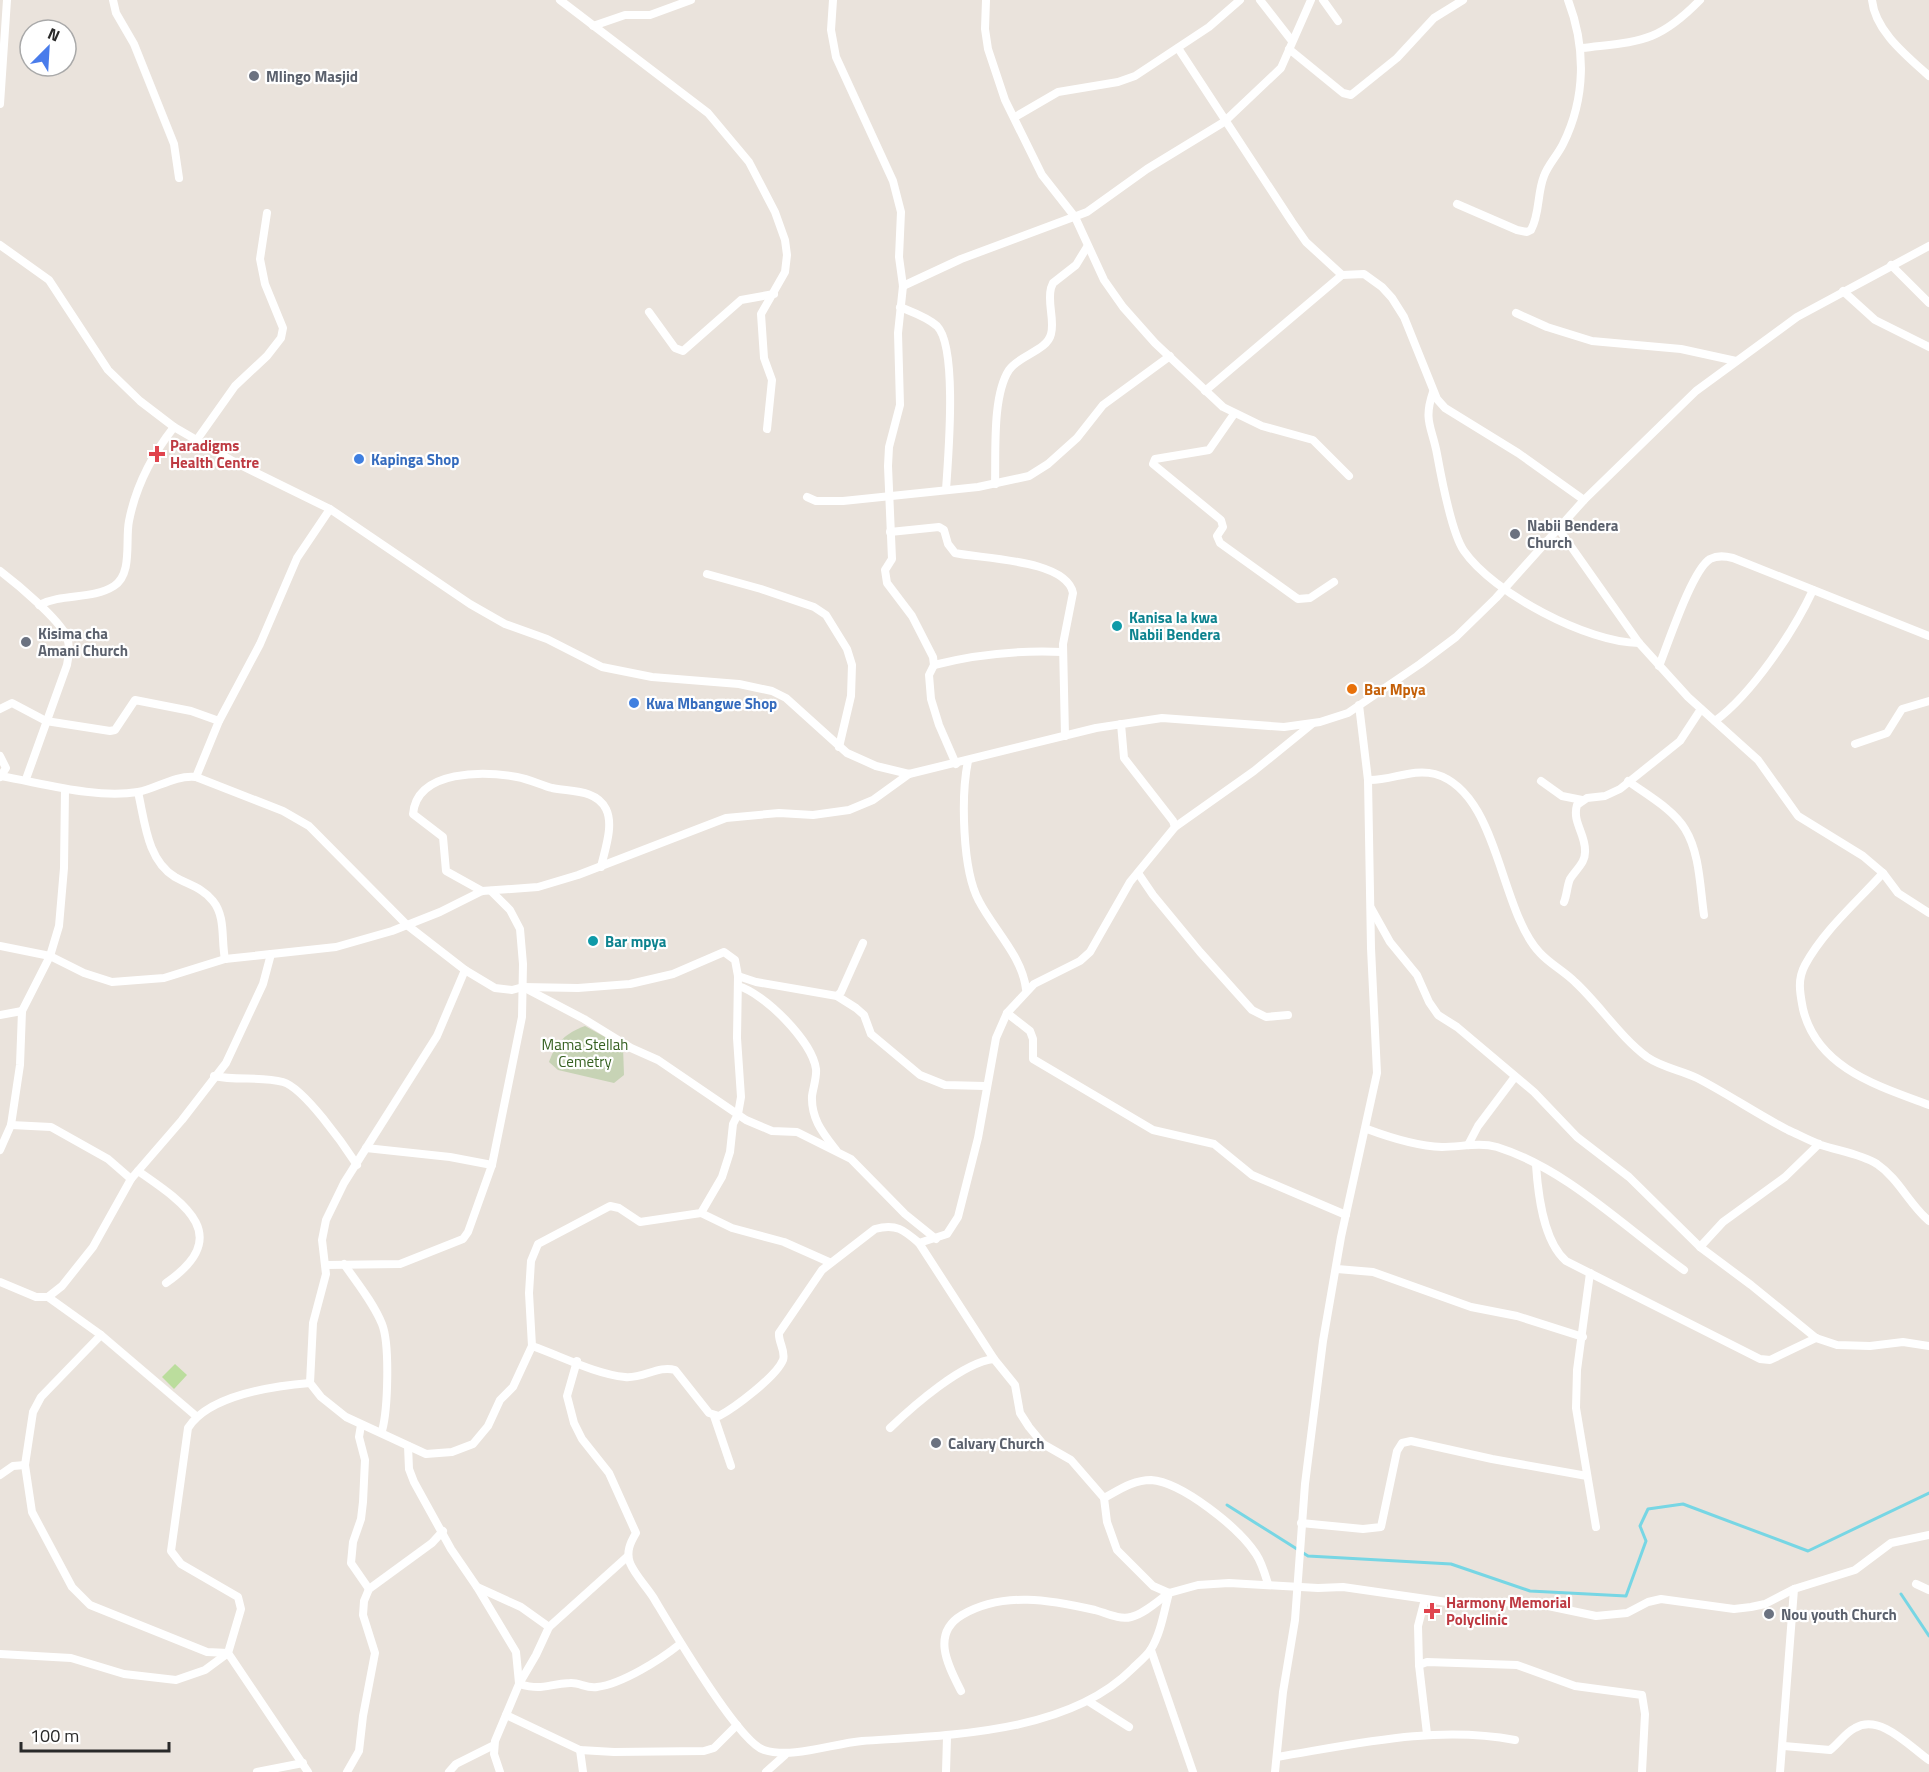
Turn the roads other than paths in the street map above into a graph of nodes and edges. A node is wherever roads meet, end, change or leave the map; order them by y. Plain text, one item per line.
1 (7, 0) edge
2 (113, 0) edge
3 (560, 0) edge
4 (577, 0) edge
5 (691, 0) edge
6 (833, 0) edge
7 (986, 0) edge
8 (1240, 0) edge
9 (1260, 0) edge
10 (1311, 0) edge
11 (1323, 0) edge
12 (1463, 0) edge
13 (1568, 0) edge
14 (1701, 0) edge
15 (1872, 0) edge
16 (573, 11) junction
17 (1338, 21) dead end
18 (593, 26) junction
19 (1290, 45) junction
20 (1178, 48) junction
21 (1582, 48) junction
22 (1929, 76) edge
23 (0, 104) edge
24 (1015, 117) junction
25 (1224, 122) junction
26 (179, 178) dead end
27 (1457, 204) dead end
28 (267, 213) dead end
29 (1074, 217) junction
30 (0, 245) edge
31 (1929, 246) edge
32 (1087, 247) junction
33 (1891, 265) junction
34 (1342, 275) junction
35 (903, 286) junction
36 (1843, 291) junction
37 (774, 294) junction
38 (1929, 303) edge
39 (900, 307) junction
40 (649, 312) dead end
41 (1516, 313) dead end
42 (1929, 347) edge
43 (1170, 356) junction
44 (1736, 361) junction
45 (1205, 391) junction
46 (1433, 392) junction
47 (1234, 414) junction
48 (174, 427) junction
49 (767, 429) dead end
50 (196, 441) junction
51 (1349, 477) dead end
52 (995, 484) junction
53 (946, 490) junction
54 (889, 496) junction
55 (807, 497) dead end
56 (1584, 500) junction
57 (330, 509) junction
58 (1558, 528) junction
59 (890, 532) junction
60 (0, 572) edge
61 (707, 574) dead end
62 (1334, 582) dead end
63 (1504, 588) junction
64 (1813, 590) junction
65 (39, 605) junction
66 (1929, 636) edge
67 (1639, 644) junction
68 (1063, 652) junction
69 (934, 665) junction
70 (1659, 666) junction
71 (1929, 701) edge
72 (1359, 705) junction
73 (0, 709) edge
74 (1701, 709) junction
75 (46, 721) junction
76 (219, 721) junction
77 (1715, 721) junction
78 (1312, 723) junction
79 (1121, 724) junction
80 (1065, 736) junction
81 (1855, 744) dead end
82 (839, 747) junction
83 (0, 756) edge
84 (968, 761) junction
85 (956, 764) junction
86 (909, 774) junction
87 (1, 776) edge
88 (196, 777) junction
89 (26, 779) junction
90 (1368, 780) junction
91 (1541, 781) dead end
92 (1628, 781) junction
93 (65, 789) junction
94 (138, 792) junction
95 (1582, 800) junction
96 (1175, 828) junction
97 (601, 867) junction
98 (1138, 873) junction
99 (1883, 873) junction
100 (487, 891) junction
101 (1564, 902) dead end
102 (1370, 907) junction
103 (1929, 913) edge
104 (1704, 915) dead end
105 (407, 924) junction
106 (863, 943) dead end
107 (0, 946) edge
108 (271, 954) junction
109 (50, 956) junction
110 (225, 959) junction
111 (465, 970) junction
112 (738, 976) junction
113 (738, 986) junction
114 (523, 987) junction
115 (1026, 989) junction
116 (837, 996) junction
117 (22, 1011) junction
118 (1007, 1013) junction
119 (0, 1015) edge
120 (1288, 1015) dead end
121 (214, 1076) junction
122 (1514, 1078) junction
123 (985, 1086) junction
124 (1929, 1105) edge
125 (738, 1114) junction
126 (11, 1125) junction
127 (1366, 1129) junction
128 (1819, 1144) junction
129 (1468, 1145) junction
130 (366, 1148) junction
131 (0, 1150) edge
132 (838, 1153) junction
133 (357, 1165) junction
134 (1536, 1165) junction
135 (492, 1166) junction
136 (138, 1171) junction
137 (131, 1179) junction
138 (701, 1213) junction
139 (1346, 1215) junction
140 (1929, 1221) edge
141 (936, 1239) junction
142 (920, 1243) junction
143 (1700, 1247) junction
144 (829, 1262) junction
145 (344, 1264) junction
146 (326, 1265) junction
147 (1337, 1269) junction
148 (1684, 1270) dead end
149 (1590, 1274) junction
150 (0, 1282) edge
151 (166, 1283) dead end
152 (48, 1297) junction
153 (101, 1335) junction
154 (1583, 1337) junction
155 (1816, 1338) junction
156 (532, 1346) junction
157 (1929, 1346) edge
158 (994, 1359) junction
159 (577, 1362) junction
160 (310, 1383) junction
161 (196, 1416) junction
162 (714, 1416) junction
163 (361, 1425) junction
164 (890, 1428) dead end
165 (382, 1431) junction
166 (408, 1446) junction
167 (25, 1465) junction
168 (731, 1466) dead end
169 (0, 1475) edge
170 (1587, 1476) junction
171 (1104, 1498) junction
172 (1301, 1523) junction
173 (1596, 1527) dead end
174 (443, 1531) junction
175 (1929, 1535) edge
176 (628, 1556) junction
177 (1268, 1584) junction
178 (1916, 1584) dead end
179 (477, 1587) junction
180 (1299, 1587) junction
181 (369, 1589) junction
182 (1794, 1589) junction
183 (1929, 1590) edge
184 (1169, 1593) junction
185 (1425, 1599) junction
186 (549, 1627) junction
187 (680, 1644) junction
188 (1151, 1650) junction
189 (228, 1653) junction
190 (0, 1654) edge
191 (1419, 1665) junction
192 (519, 1684) junction
193 (961, 1691) dead end
194 (1088, 1701) junction
195 (506, 1715) junction
196 (737, 1725) junction
197 (1129, 1727) dead end
198 (1427, 1734) junction
199 (947, 1737) junction
200 (1515, 1740) dead end
201 (494, 1745) junction
202 (1784, 1746) junction
203 (580, 1750) junction
204 (785, 1755) junction
205 (1277, 1757) junction
206 (1929, 1760) edge
207 (303, 1763) junction
208 (257, 1772) edge
209 (308, 1772) edge
210 (347, 1772) edge
211 (449, 1772) edge
212 (500, 1772) edge
213 (583, 1772) edge
214 (766, 1772) edge
215 (946, 1772) edge
216 (1193, 1772) edge
217 (1275, 1772) edge
218 (1642, 1772) edge
219 (1780, 1772) edge

1 - 23 street
2 - 26 street
3 - 16 street
4 - 16 street
5 - 18 street
6 - 35 street
7 - 24 street
8 - 20 street
9 - 19 street
10 - 19 street
11 - 17 street
12 - 19 street
13 - 21 street
14 - 21 street
15 - 22 street
16 - 18 street
18 - 37 street
19 - 25 street
20 - 24 street
20 - 25 street
21 - 27 street
24 - 29 street
25 - 29 street
25 - 34 street
28 - 50 street
29 - 32 street
29 - 35 street
30 - 48 street
31 - 33 street
32 - 43 street
32 - 52 street
33 - 36 street
33 - 38 street
34 - 45 street
34 - 46 street
35 - 39 street
36 - 42 street
36 - 44 street
37 - 40 street
37 - 49 street
39 - 53 street
39 - 54 street
41 - 44 street
43 - 45 street
43 - 52 street
44 - 56 street
45 - 47 street
46 - 56 street
46 - 63 street
47 - 51 street
47 - 62 street
48 - 50 street
48 - 65 street
50 - 57 street
52 - 53 street
53 - 54 street
54 - 55 street
54 - 59 street
56 - 58 street
57 - 76 street
57 - 82 street
58 - 63 street
58 - 67 street
59 - 68 street
59 - 69 street
60 - 65 street
61 - 82 street
63 - 67 street
63 - 72 street
64 - 66 street
64 - 70 street
64 - 77 street
65 - 75 street
67 - 70 street
68 - 69 street
68 - 80 street
69 - 85 street
70 - 74 street
71 - 81 street
72 - 78 street
72 - 90 street
73 - 75 street
74 - 77 street
74 - 92 street
75 - 76 street
75 - 89 street
76 - 88 street
77 - 99 street
78 - 79 street
78 - 96 street
79 - 80 street
79 - 96 street
80 - 84 street
82 - 86 street
83 - 87 street
84 - 85 street
84 - 115 street
85 - 86 street
86 - 97 street
87 - 89 street
88 - 94 street
88 - 105 street
89 - 93 street
90 - 102 street
90 - 128 street
91 - 95 street
92 - 95 street
92 - 104 street
93 - 94 street
93 - 109 street
94 - 110 street
95 - 101 street
96 - 98 street
97 - 100 street
97 - 100 street
98 - 115 street
98 - 120 street
99 - 103 street
99 - 124 street
100 - 105 street
100 - 114 street
102 - 122 street
102 - 127 street
105 - 108 street
105 - 111 street
106 - 116 street
107 - 109 street
108 - 110 street
108 - 121 street
109 - 110 street
109 - 117 street
111 - 114 street
111 - 130 street
112 - 113 street
112 - 114 street
112 - 116 street
113 - 125 street
113 - 132 street
114 - 125 street
114 - 135 street
115 - 118 street
116 - 123 street
117 - 119 street
117 - 126 street
118 - 123 street
118 - 139 street
121 - 133 street
121 - 136 street
122 - 129 street
122 - 143 street
123 - 141 street
125 - 132 street
125 - 138 street
126 - 131 street
126 - 137 street
127 - 129 street
127 - 139 street
128 - 140 street
128 - 143 street
129 - 134 street
130 - 133 street
130 - 135 street
132 - 141 street
133 - 146 street
134 - 148 street
134 - 149 street
135 - 145 street
136 - 137 street
136 - 151 street
137 - 152 street
138 - 144 street
138 - 156 street
139 - 147 street
141 - 142 street
142 - 144 street
142 - 158 street
143 - 155 street
144 - 162 street
145 - 146 street
145 - 165 street
146 - 160 street
147 - 154 street
147 - 172 street
149 - 154 street
149 - 155 street
150 - 152 street
152 - 153 street
153 - 161 street
153 - 167 street
154 - 170 street
155 - 157 street
156 - 159 street
156 - 166 street
158 - 164 street
158 - 171 street
159 - 162 street
159 - 176 street
160 - 161 street
160 - 163 street
161 - 189 street
162 - 168 street
163 - 165 street
163 - 181 street
165 - 166 street
166 - 174 street
167 - 169 street
167 - 189 street
170 - 172 street
170 - 173 street
171 - 177 street
171 - 184 street
172 - 180 street
174 - 179 street
174 - 181 street
175 - 182 street
176 - 186 street
176 - 187 street
177 - 180 street
177 - 184 street
178 - 183 street
179 - 186 street
179 - 192 street
180 - 185 street
180 - 205 street
181 - 210 street
182 - 185 street
182 - 202 street
184 - 188 street
184 - 193 street
185 - 191 street
186 - 192 street
187 - 192 street
187 - 196 street
188 - 194 street
188 - 216 street
189 - 190 street
189 - 207 street
191 - 198 street
191 - 218 street
192 - 195 street
194 - 197 street
194 - 199 street
195 - 201 street
195 - 203 street
196 - 203 street
196 - 204 street
198 - 200 street
198 - 205 street
199 - 204 street
199 - 215 street
201 - 211 street
201 - 212 street
202 - 206 street
202 - 219 street
203 - 213 street
204 - 214 street
205 - 217 street
207 - 208 street
207 - 209 street

